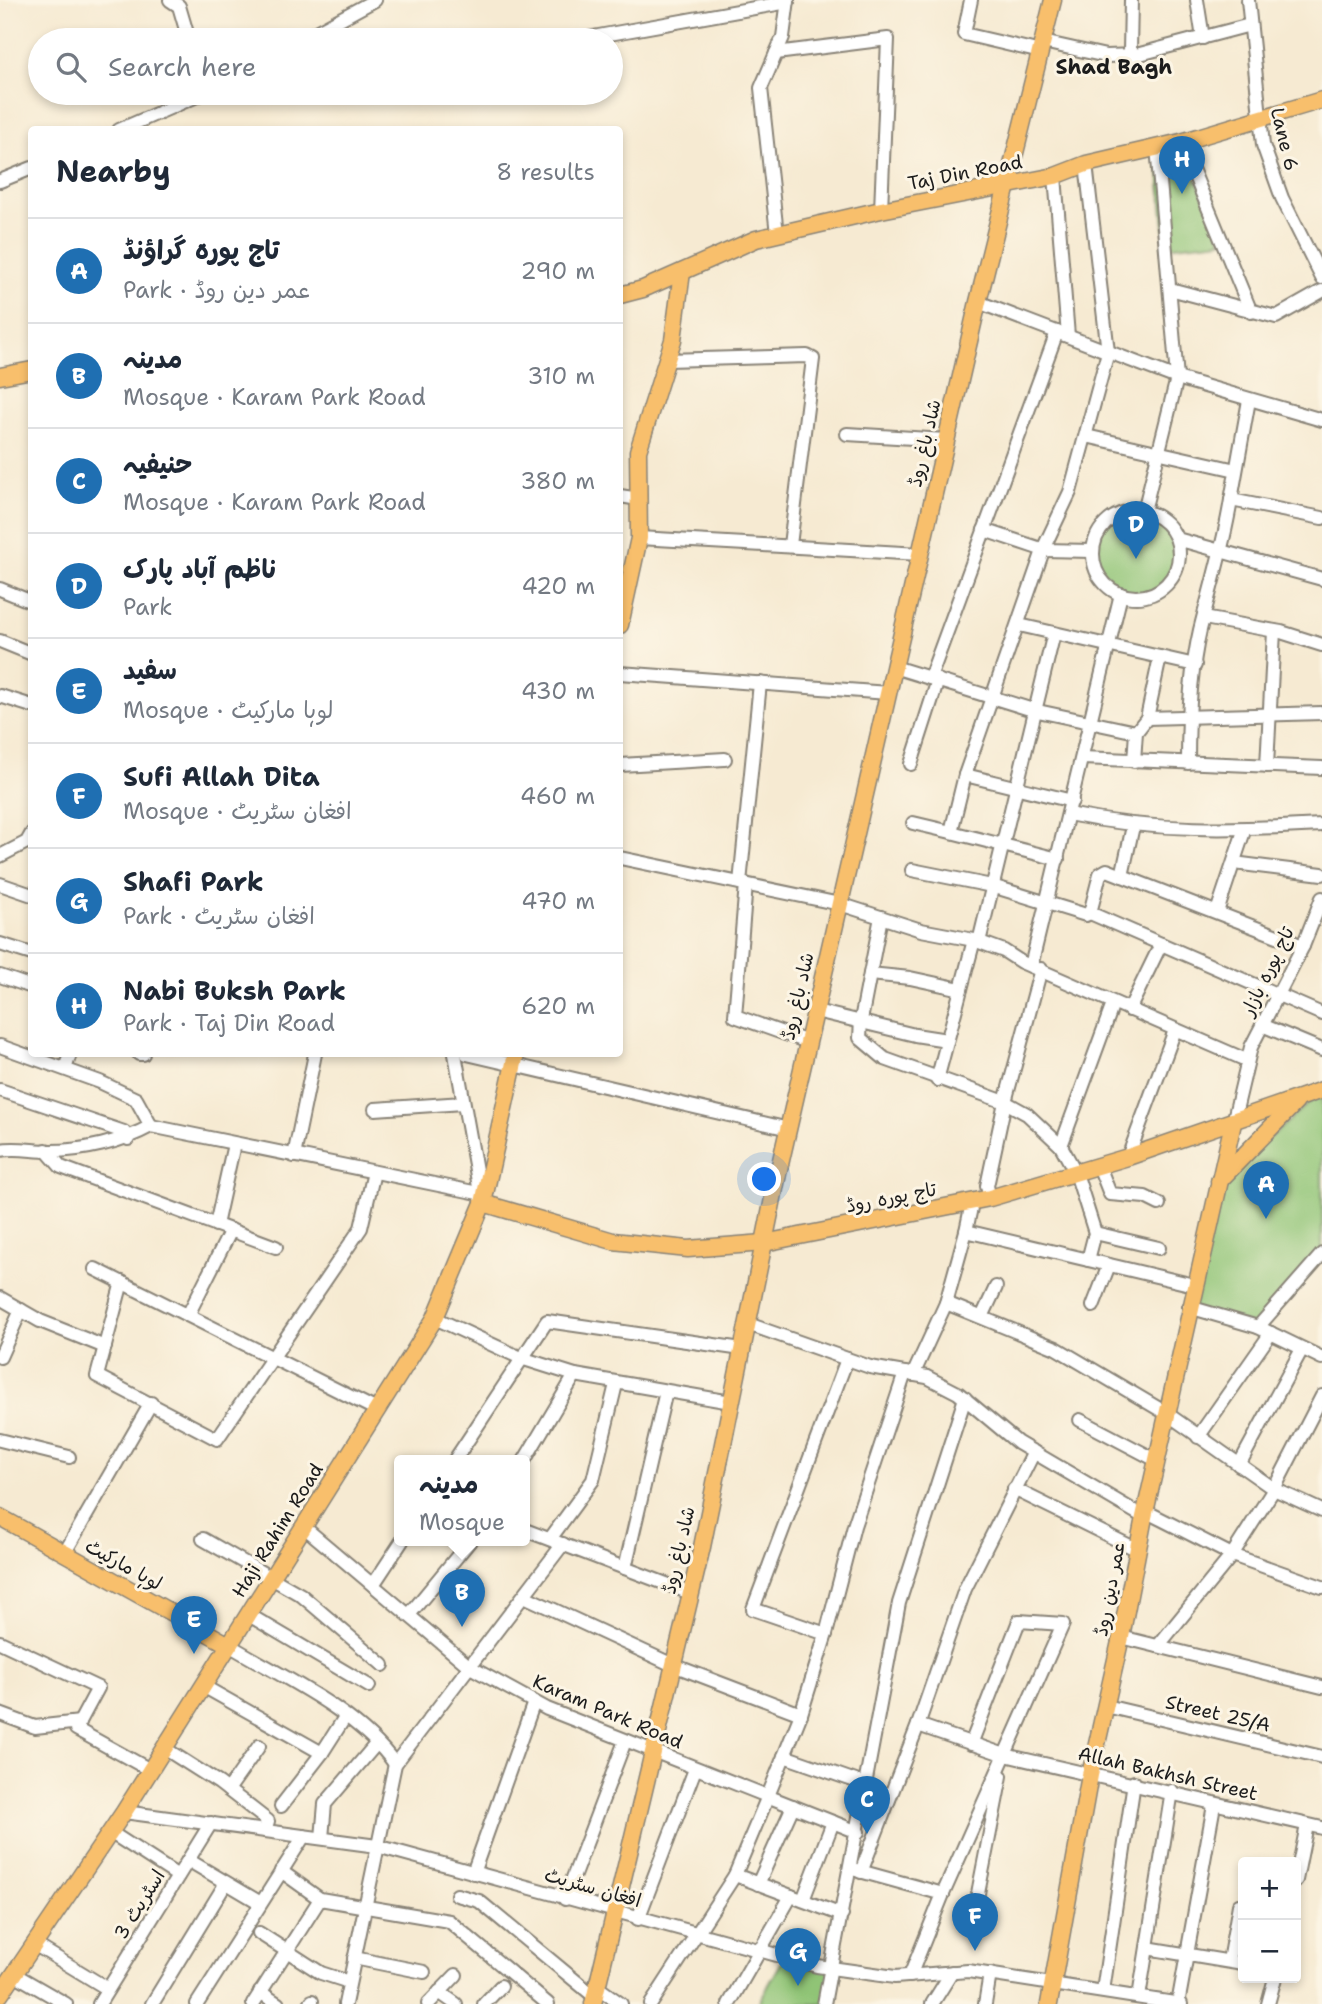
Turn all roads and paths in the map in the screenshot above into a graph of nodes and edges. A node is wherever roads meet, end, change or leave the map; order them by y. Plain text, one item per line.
1 (170, 0) edge
2 (375, 0) edge
3 (971, 0) edge
4 (1053, 0) edge
5 (1131, 0) edge
6 (1196, 0) edge
7 (1248, 0) edge
8 (788, 1) edge
9 (1250, 25) junction
10 (185, 28) edge
11 (322, 28) edge
12 (623, 31) edge
13 (1203, 38) junction
14 (1042, 47) junction
15 (776, 52) junction
16 (1136, 55) junction
17 (1322, 100) edge
18 (176, 105) edge
19 (1258, 120) junction
20 (128, 126) edge
21 (1181, 142) junction
22 (1157, 148) junction
23 (1086, 164) junction
24 (28, 170) edge
25 (1055, 176) junction
26 (0, 181) edge
27 (1009, 186) junction
28 (881, 210) junction
29 (777, 234) junction
30 (682, 272) junction
31 (1322, 278) edge
32 (1170, 289) junction
33 (1322, 291) edge
34 (623, 294) edge
35 (978, 302) junction
36 (1251, 312) junction
37 (1062, 334) junction
38 (1108, 352) junction
39 (667, 360) junction
40 (28, 371) edge
41 (0, 376) edge
42 (1177, 378) junction
43 (1249, 400) junction
44 (1322, 420) edge
45 (847, 434) dead end
46 (1086, 436) junction
47 (946, 440) junction
48 (1159, 453) junction
49 (1236, 470) junction
50 (623, 496) edge
51 (639, 499) junction
52 (1231, 500) junction
53 (1144, 511) junction
54 (1322, 518) edge
55 (984, 530) junction
56 (639, 538) junction
57 (1177, 539) junction
58 (790, 545) junction
59 (1044, 550) junction
60 (1092, 551) junction
61 (1223, 551) junction
62 (920, 554) junction
63 (1322, 579) edge
64 (0, 589) edge
65 (1121, 594) junction
66 (28, 600) edge
67 (623, 611) edge
68 (1204, 618) junction
69 (1019, 625) junction
70 (1274, 631) junction
71 (1054, 633) junction
72 (0, 641) edge
73 (1322, 645) edge
74 (1110, 646) junction
75 (28, 652) edge
76 (1160, 657) junction
77 (1195, 665) junction
78 (894, 667) junction
79 (623, 673) edge
80 (934, 679) junction
81 (760, 683) junction
82 (888, 693) junction
83 (0, 696) edge
84 (992, 698) junction
85 (28, 705) edge
86 (1033, 710) junction
87 (1322, 713) edge
88 (1270, 715) junction
89 (1188, 717) junction
90 (1147, 718) junction
91 (1091, 723) junction
92 (1136, 732) junction
93 (725, 758) dead end
94 (1082, 758) junction
95 (1134, 761) junction
96 (1188, 763) junction
97 (911, 764) dead end
98 (623, 765) edge
99 (1267, 766) junction
100 (1322, 768) edge
101 (965, 775) junction
102 (1015, 788) junction
103 (1072, 801) junction
104 (1068, 814) junction
105 (913, 823) dead end
106 (1322, 825) edge
107 (1133, 826) junction
108 (1244, 831) junction
109 (951, 832) junction
110 (28, 840) edge
111 (1002, 845) junction
112 (0, 856) edge
113 (623, 859) edge
114 (1058, 859) junction
115 (1234, 863) junction
116 (912, 870) dead end
117 (1322, 874) edge
118 (1122, 876) junction
119 (0, 884) edge
120 (743, 884) junction
121 (992, 886) junction
122 (28, 894) edge
123 (1322, 898) edge
124 (840, 904) junction
125 (1048, 904) junction
126 (1217, 912) junction
127 (1090, 913) junction
128 (881, 917) junction
129 (976, 941) junction
130 (0, 944) edge
131 (1161, 944) junction
132 (1303, 946) junction
133 (28, 953) edge
134 (1036, 967) junction
135 (870, 974) junction
136 (0, 976) edge
137 (28, 986) edge
138 (961, 989) junction
139 (1278, 995) junction
140 (1113, 1004) junction
141 (816, 1010) junction
142 (1129, 1010) junction
143 (1322, 1014) edge
144 (861, 1020) junction
145 (1262, 1025) junction
146 (1175, 1030) junction
147 (947, 1040) junction
148 (808, 1042) junction
149 (0, 1046) edge
150 (1322, 1050) edge
151 (28, 1056) edge
152 (31, 1057) edge
153 (68, 1057) edge
154 (314, 1057) edge
155 (455, 1057) edge
156 (496, 1057) edge
157 (515, 1059) edge
158 (1246, 1060) junction
159 (65, 1069) junction
160 (937, 1080) junction
161 (0, 1090) edge
162 (1322, 1090) edge
163 (1299, 1099) junction
164 (1005, 1102) junction
165 (463, 1103) junction
166 (375, 1109) dead end
167 (1233, 1123) junction
168 (151, 1126) junction
169 (789, 1129) junction
170 (128, 1139) junction
171 (234, 1144) junction
172 (1061, 1146) junction
173 (0, 1150) edge
174 (46, 1150) junction
175 (294, 1156) junction
176 (1128, 1157) junction
177 (1100, 1166) junction
178 (374, 1172) junction
179 (1076, 1173) junction
180 (1217, 1183) junction
181 (480, 1198) junction
182 (990, 1198) junction
183 (972, 1203) junction
184 (1159, 1204) dead end
185 (216, 1225) junction
186 (231, 1230) junction
187 (966, 1231) junction
188 (1095, 1233) junction
189 (764, 1242) junction
190 (276, 1247) dead end
191 (1160, 1248) dead end
192 (1322, 1254) edge
193 (1088, 1260) junction
194 (1109, 1265) junction
195 (95, 1269) dead end
196 (122, 1282) junction
197 (1194, 1285) junction
198 (996, 1287) dead end
199 (0, 1298) edge
200 (946, 1303) junction
201 (1093, 1307) dead end
202 (1189, 1307) junction
203 (21, 1310) junction
204 (188, 1315) junction
205 (982, 1317) junction
206 (435, 1318) junction
207 (748, 1324) junction
208 (1258, 1327) junction
209 (1271, 1333) junction
210 (105, 1347) junction
211 (742, 1349) junction
212 (1302, 1349) junction
213 (0, 1357) edge
214 (272, 1357) junction
215 (521, 1358) junction
216 (1322, 1358) edge
217 (847, 1359) junction
218 (909, 1374) junction
219 (575, 1376) junction
220 (616, 1384) junction
221 (666, 1391) junction
222 (1322, 1396) edge
223 (965, 1398) junction
224 (732, 1402) junction
225 (150, 1403) junction
226 (377, 1410) junction
227 (1166, 1413) junction
228 (1080, 1420) dead end
229 (1198, 1437) junction
230 (0, 1440) edge
231 (1034, 1452) junction
232 (458, 1455) edge
233 (528, 1455) edge
234 (69, 1457) dead end
235 (1156, 1460) junction
236 (1239, 1465) junction
237 (1014, 1489) junction
238 (1274, 1489) junction
239 (1321, 1510) edge
240 (1144, 1514) junction
241 (0, 1517) edge
242 (304, 1527) junction
243 (530, 1532) edge
244 (203, 1539) dead end
245 (550, 1539) junction
246 (563, 1544) junction
247 (399, 1546) edge
248 (466, 1546) edge
249 (1138, 1550) junction
250 (64, 1554) junction
251 (1232, 1555) junction
252 (625, 1568) junction
253 (272, 1579) junction
254 (373, 1585) junction
255 (1322, 1587) edge
256 (690, 1594) junction
257 (524, 1596) junction
258 (249, 1615) junction
259 (409, 1615) junction
260 (826, 1634) junction
261 (1121, 1637) junction
262 (0, 1642) edge
263 (229, 1645) junction
264 (1158, 1646) junction
265 (383, 1665) dead end
266 (673, 1665) junction
267 (470, 1667) junction
268 (204, 1686) junction
269 (369, 1686) dead end
270 (1322, 1687) edge
271 (534, 1702) junction
272 (1106, 1706) junction
273 (0, 1714) edge
274 (801, 1714) junction
275 (345, 1717) junction
276 (80, 1722) junction
277 (918, 1726) junction
278 (625, 1741) junction
279 (377, 1743) junction
280 (971, 1744) junction
281 (259, 1746) dead end
282 (164, 1748) junction
283 (653, 1752) junction
284 (322, 1754) junction
285 (1005, 1755) junction
286 (784, 1756) junction
287 (1322, 1758) edge
288 (395, 1764) junction
289 (695, 1769) junction
290 (150, 1770) junction
291 (1090, 1775) junction
292 (1134, 1782) junction
293 (867, 1785) junction
294 (228, 1790) junction
295 (1172, 1791) junction
296 (768, 1796) junction
297 (1214, 1805) junction
298 (281, 1806) dead end
299 (793, 1806) junction
300 (124, 1812) junction
301 (833, 1822) junction
302 (211, 1823) junction
303 (1307, 1825) junction
304 (1322, 1828) edge
305 (265, 1831) junction
306 (110, 1832) junction
307 (858, 1832) junction
308 (304, 1836) junction
309 (322, 1838) junction
310 (377, 1846) junction
311 (1301, 1857) edge
312 (188, 1860) junction
313 (856, 1870) junction
314 (281, 1871) junction
315 (473, 1873) junction
316 (735, 1875) junction
317 (178, 1876) junction
318 (226, 1883) junction
319 (758, 1884) junction
320 (943, 1894) junction
321 (457, 1895) dead end
322 (797, 1898) junction
323 (320, 1899) junction
324 (565, 1899) junction
325 (259, 1902) junction
326 (365, 1904) junction
327 (1238, 1910) edge
328 (614, 1913) junction
329 (842, 1914) junction
330 (638, 1919) junction
331 (971, 1929) dead end
332 (259, 1933) dead end
333 (698, 1935) junction
334 (34, 1944) junction
335 (1147, 1948) junction
336 (286, 1951) junction
337 (759, 1951) junction
338 (1187, 1957) junction
339 (354, 1958) junction
340 (1228, 1961) junction
341 (1238, 1963) edge
342 (832, 1968) junction
343 (424, 1972) dead end
344 (952, 1972) junction
345 (14, 1974) junction
346 (990, 1974) junction
347 (456, 1975) dead end
348 (910, 1976) junction
349 (349, 1982) junction
350 (1274, 1983) edge
351 (1052, 1985) junction
352 (501, 1986) dead end
353 (108, 1989) junction
354 (1103, 1991) junction
355 (260, 1992) junction
356 (439, 1992) junction
357 (0, 1995) edge
358 (595, 1996) edge
359 (1131, 1999) edge
360 (1172, 2003) edge
361 (66, 2004) edge
362 (99, 2004) edge
363 (152, 2004) edge
364 (197, 2004) edge
365 (253, 2004) edge
366 (278, 2004) edge
367 (345, 2004) edge
368 (428, 2004) edge
369 (456, 2004) edge
370 (484, 2004) edge
371 (548, 2004) edge
372 (621, 2004) edge
373 (651, 2004) edge
374 (729, 2004) edge
375 (824, 2004) edge
376 (932, 2004) edge
377 (985, 2004) edge
378 (1049, 2004) edge
379 (1268, 2004) edge

1 - 10 street
2 - 11 street
3 - 14 street
4 - 14 main road, شاد باغ روڈ
5 - 16 street
6 - 13 street
7 - 9 street, Lane 6
8 - 12 street
8 - 15 street
9 - 13 street
9 - 19 street, Lane 6
13 - 16 street
14 - 16 street
14 - 27 main road, شاد باغ روڈ
15 - 28 street
15 - 29 street
17 - 19 main road, Taj Din Road
18 - 20 street
19 - 21 main road, Taj Din Road
19 - 31 street, Lane 6
21 - 22 main road, Taj Din Road
21 - 36 street
22 - 23 main road, Taj Din Road
22 - 32 street
23 - 25 main road, Taj Din Road
23 - 38 street
24 - 26 street
25 - 27 main road, Taj Din Road
25 - 37 street
27 - 28 main road, Taj Din Road
27 - 35 main road, شاد باغ روڈ
28 - 29 main road, Taj Din Road
29 - 30 main road, Taj Din Road
30 - 34 main road, Taj Din Road
30 - 39 main road
32 - 36 street
32 - 42 street
33 - 36 street
35 - 37 street
35 - 47 main road, شاد باغ روڈ
37 - 38 street
37 - 55 street
38 - 42 street
38 - 46 street
39 - 51 main road
39 - 58 street
40 - 41 main road
42 - 43 street
42 - 48 street
43 - 44 street
43 - 49 street
45 - 47 street
46 - 48 street
46 - 59 street
47 - 62 main road, شاد باغ روڈ
48 - 49 street
48 - 53 street
49 - 52 street
50 - 51 street
51 - 56 main road
52 - 54 street
52 - 61 street
53 - 57 street
53 - 60 street
55 - 59 street
55 - 80 street
56 - 58 street
56 - 67 main road
57 - 61 street
57 - 65 street
58 - 62 street
59 - 60 street
59 - 69 street
60 - 65 street
61 - 63 street
61 - 68 street
62 - 78 main road, شاد باغ روڈ
64 - 66 street
65 - 74 street
68 - 70 street
68 - 77 street
69 - 71 street
69 - 84 street
70 - 73 street
70 - 88 street
71 - 74 street
71 - 86 street
72 - 75 street
74 - 76 street
74 - 91 street
76 - 77 street
76 - 90 street
77 - 89 street
78 - 80 street
78 - 82 main road, شاد باغ روڈ
79 - 81 street
80 - 84 street
80 - 97 street
81 - 82 street
81 - 120 street
82 - 124 main road, شاد باغ روڈ
83 - 85 street
84 - 86 street
84 - 101 street
86 - 91 street
86 - 102 street
87 - 88 street
88 - 89 street
88 - 99 street
89 - 90 street
89 - 96 street
90 - 92 street
91 - 92 street
91 - 94 street
92 - 95 street
93 - 98 street
94 - 95 street
94 - 103 street
95 - 96 street
96 - 99 street
99 - 100 street
101 - 102 street
101 - 109 street
102 - 103 street
102 - 111 street
103 - 104 street
104 - 107 street
104 - 114 street
105 - 109 street
106 - 108 street
107 - 108 street
107 - 118 street
108 - 115 street
109 - 111 street
110 - 112 street
111 - 114 street
111 - 121 street
113 - 120 street
114 - 125 street
115 - 117 street
115 - 126 street
116 - 121 street
118 - 126 street
118 - 127 street
119 - 122 street
120 - 124 street
120 - 148 street
121 - 125 street
121 - 129 street
123 - 132 street, تاج پورہ بازار
124 - 128 street
124 - 141 main road, شاد باغ روڈ
125 - 127 street
125 - 134 street
126 - 132 street
127 - 131 street
128 - 129 street
128 - 135 street
129 - 134 street
129 - 138 street
130 - 133 street
131 - 139 street
131 - 142 street
132 - 139 street, تاج پورہ بازار
134 - 140 street
134 - 164 street
135 - 138 street
135 - 144 street
136 - 137 street
138 - 147 street
139 - 143 street
139 - 145 street, تاج پورہ بازار
140 - 142 street
140 - 172 street
141 - 144 street
141 - 148 main road, شاد باغ روڈ
142 - 146 street
144 - 147 street
144 - 160 street
145 - 150 street
145 - 158 street, تاج پورہ بازار
146 - 158 street
146 - 176 street
147 - 160 street
148 - 169 main road, شاد باغ روڈ
149 - 151 street
152 - 159 street
153 - 159 street
154 - 175 street
155 - 165 street
156 - 157 street
157 - 169 street
157 - 181 main road, Haji Rahim Road
158 - 167 street, تاج پورہ بازار
159 - 168 street
160 - 164 street
161 - 170 street
162 - 163 main road, تاج پورہ روڈ
163 - 167 main road, تاج پورہ روڈ
163 - 180 main road, تاج پورہ روڈ
164 - 172 street
164 - 182 street
165 - 166 street
165 - 181 street
167 - 176 main road, تاج پورہ روڈ
167 - 180 main road, عمر دین روڈ
168 - 170 street
168 - 171 street
169 - 189 main road, شاد باغ روڈ
170 - 174 street
171 - 175 street
171 - 185 street
172 - 179 street
173 - 174 street
174 - 185 street
175 - 178 street
176 - 177 main road, تاج پورہ روڈ
177 - 179 main road, تاج پورہ روڈ
177 - 184 street
178 - 181 street
178 - 214 street
179 - 182 main road, تاج پورہ روڈ
179 - 188 street
180 - 197 main road, عمر دین روڈ
181 - 189 main road, تاج پورہ روڈ
181 - 206 main road, Haji Rahim Road
182 - 183 main road, تاج پورہ روڈ
183 - 187 street
183 - 189 main road, تاج پورہ روڈ
185 - 186 street
186 - 190 street
186 - 204 street
187 - 193 street
187 - 200 street
188 - 191 street
188 - 193 street
189 - 207 main road, شاد باغ روڈ
192 - 208 street
193 - 194 street
194 - 197 street
194 - 201 street
195 - 196 street
196 - 204 street
196 - 210 street
197 - 202 main road, عمر دین روڈ
198 - 205 street
199 - 203 street
200 - 205 street
200 - 218 street
202 - 208 street
202 - 227 main road, عمر دین روڈ
203 - 210 street
203 - 213 street
204 - 214 street
205 - 227 street
206 - 215 street
206 - 226 main road, Haji Rahim Road
207 - 211 main road, شاد باغ روڈ
207 - 217 street
208 - 209 street
209 - 212 street
209 - 229 street
210 - 225 street
211 - 215 street
211 - 224 main road, شاد باغ روڈ
212 - 216 street
212 - 236 street
214 - 225 street
214 - 226 street
215 - 219 street
215 - 232 street
217 - 218 street
217 - 260 street
218 - 223 street
218 - 260 street
219 - 220 street
219 - 233 street
220 - 221 street
220 - 245 street
221 - 224 street
221 - 252 street
222 - 238 street
223 - 231 street
223 - 293 street
224 - 256 main road, شاد باغ روڈ
225 - 250 street
226 - 242 main road, Haji Rahim Road
227 - 229 street
227 - 235 main road, عمر دین روڈ
228 - 235 street
229 - 236 street
230 - 234 street
231 - 237 street
231 - 240 street
235 - 240 main road, عمر دین روڈ
236 - 238 street
237 - 249 street
237 - 277 street
238 - 239 street
238 - 251 street
240 - 249 main road, عمر دین روڈ
240 - 251 street
241 - 250 main road, لوہا مارکیٹ
242 - 253 main road, Haji Rahim Road
242 - 254 street, Karam Park Road
243 - 245 street
244 - 253 street
245 - 246 street
246 - 252 street
246 - 257 street
247 - 254 street
248 - 259 street
249 - 261 main road, عمر دین روڈ
250 - 263 main road, لوہا مارکیٹ
251 - 255 street
251 - 264 street
252 - 256 street
253 - 258 main road, Haji Rahim Road
253 - 265 street
254 - 259 street, Karam Park Road
256 - 266 main road, شاد باغ روڈ
257 - 266 street
257 - 267 street
258 - 263 main road, Haji Rahim Road
258 - 269 street
259 - 267 street, Karam Park Road
260 - 274 street
261 - 264 street
261 - 272 main road, عمر دین روڈ
262 - 276 street
263 - 268 main road, Haji Rahim Road
263 - 275 street
264 - 270 street
266 - 274 street
266 - 283 main road, شاد باغ روڈ
267 - 271 street, Karam Park Road
267 - 288 street
268 - 282 main road, Haji Rahim Road
268 - 284 street
271 - 278 street, Karam Park Road
271 - 315 street
272 - 287 street, Street 25/A
272 - 291 main road, عمر دین روڈ
273 - 276 street
274 - 286 street
275 - 279 street
275 - 284 street
276 - 290 street
277 - 280 street, Allah Bakhsh Street
277 - 313 street
278 - 283 street, Karam Park Road
278 - 324 street
279 - 288 street
279 - 309 street
280 - 285 street, Allah Bakhsh Street
280 - 285 street
281 - 294 street
282 - 290 main road, Haji Rahim Road
282 - 294 street
283 - 289 street, Karam Park Road
283 - 328 main road, شاد باغ روڈ
284 - 298 street
285 - 291 street, Allah Bakhsh Street
285 - 320 street
285 - 331 street
286 - 293 street
286 - 296 street
288 - 310 street
289 - 296 street, Karam Park Road
289 - 330 street
290 - 300 main road, Haji Rahim Road
291 - 292 street, Allah Bakhsh Street
291 - 351 main road, عمر دین روڈ
292 - 295 street, Allah Bakhsh Street
292 - 354 street
293 - 307 street
294 - 305 street
295 - 297 street, Allah Bakhsh Street
295 - 335 street
296 - 299 street, Karam Park Road
296 - 316 street
297 - 303 street, Allah Bakhsh Street
297 - 338 street
299 - 301 street, Karam Park Road
299 - 319 street
300 - 302 street, افغان سٹریٹ
300 - 306 main road, Haji Rahim Road
301 - 307 street, Karam Park Road
301 - 322 street
302 - 305 street, افغان سٹریٹ
302 - 312 street, اسٹریٹ 3
303 - 304 street, Allah Bakhsh Street
303 - 311 street
305 - 308 street, افغان سٹریٹ
306 - 317 street
306 - 334 main road, Haji Rahim Road
307 - 313 street
308 - 309 street, افغان سٹریٹ
308 - 314 street
309 - 310 street, افغان سٹریٹ
310 - 315 street, افغان سٹریٹ
310 - 326 street
312 - 317 street, اسٹریٹ 3
312 - 318 street
313 - 320 street
313 - 329 street
314 - 323 street
314 - 325 street
315 - 324 street, افغان سٹریٹ
316 - 319 street
316 - 333 street
317 - 353 street, اسٹریٹ 3
318 - 325 street
318 - 363 street
319 - 322 street
320 - 348 street
321 - 358 street
322 - 329 street
322 - 337 street
323 - 326 street
323 - 336 street
324 - 328 street, افغان سٹریٹ
325 - 364 street
326 - 339 street
326 - 371 street
327 - 340 street
328 - 330 street, افغان سٹریٹ
328 - 358 main road, شاد باغ روڈ
329 - 342 street
330 - 333 street, افغان سٹریٹ
332 - 336 street
333 - 337 street, افغان سٹریٹ
333 - 373 street
334 - 345 main road, Haji Rahim Road
334 - 353 street
335 - 338 street
335 - 359 street
336 - 349 street
336 - 355 street
337 - 342 street, افغان سٹریٹ
337 - 374 street
338 - 340 street
338 - 360 street
339 - 343 street
339 - 349 street
340 - 341 street
342 - 348 street, افغان سٹریٹ
342 - 375 street
344 - 346 street, افغان سٹریٹ
344 - 348 street, افغان سٹریٹ
344 - 376 street
345 - 357 main road, Haji Rahim Road
345 - 361 street
346 - 351 street, افغان سٹریٹ
346 - 377 street
347 - 356 street
349 - 367 street
350 - 379 street
351 - 354 street, افغان سٹریٹ
351 - 378 main road, عمر دین روڈ
352 - 370 street
353 - 362 street, اسٹریٹ 3
354 - 359 street, افغان سٹریٹ
355 - 365 street
355 - 366 street
356 - 368 street
356 - 369 street
358 - 372 street
359 - 360 street, افغان سٹریٹ

